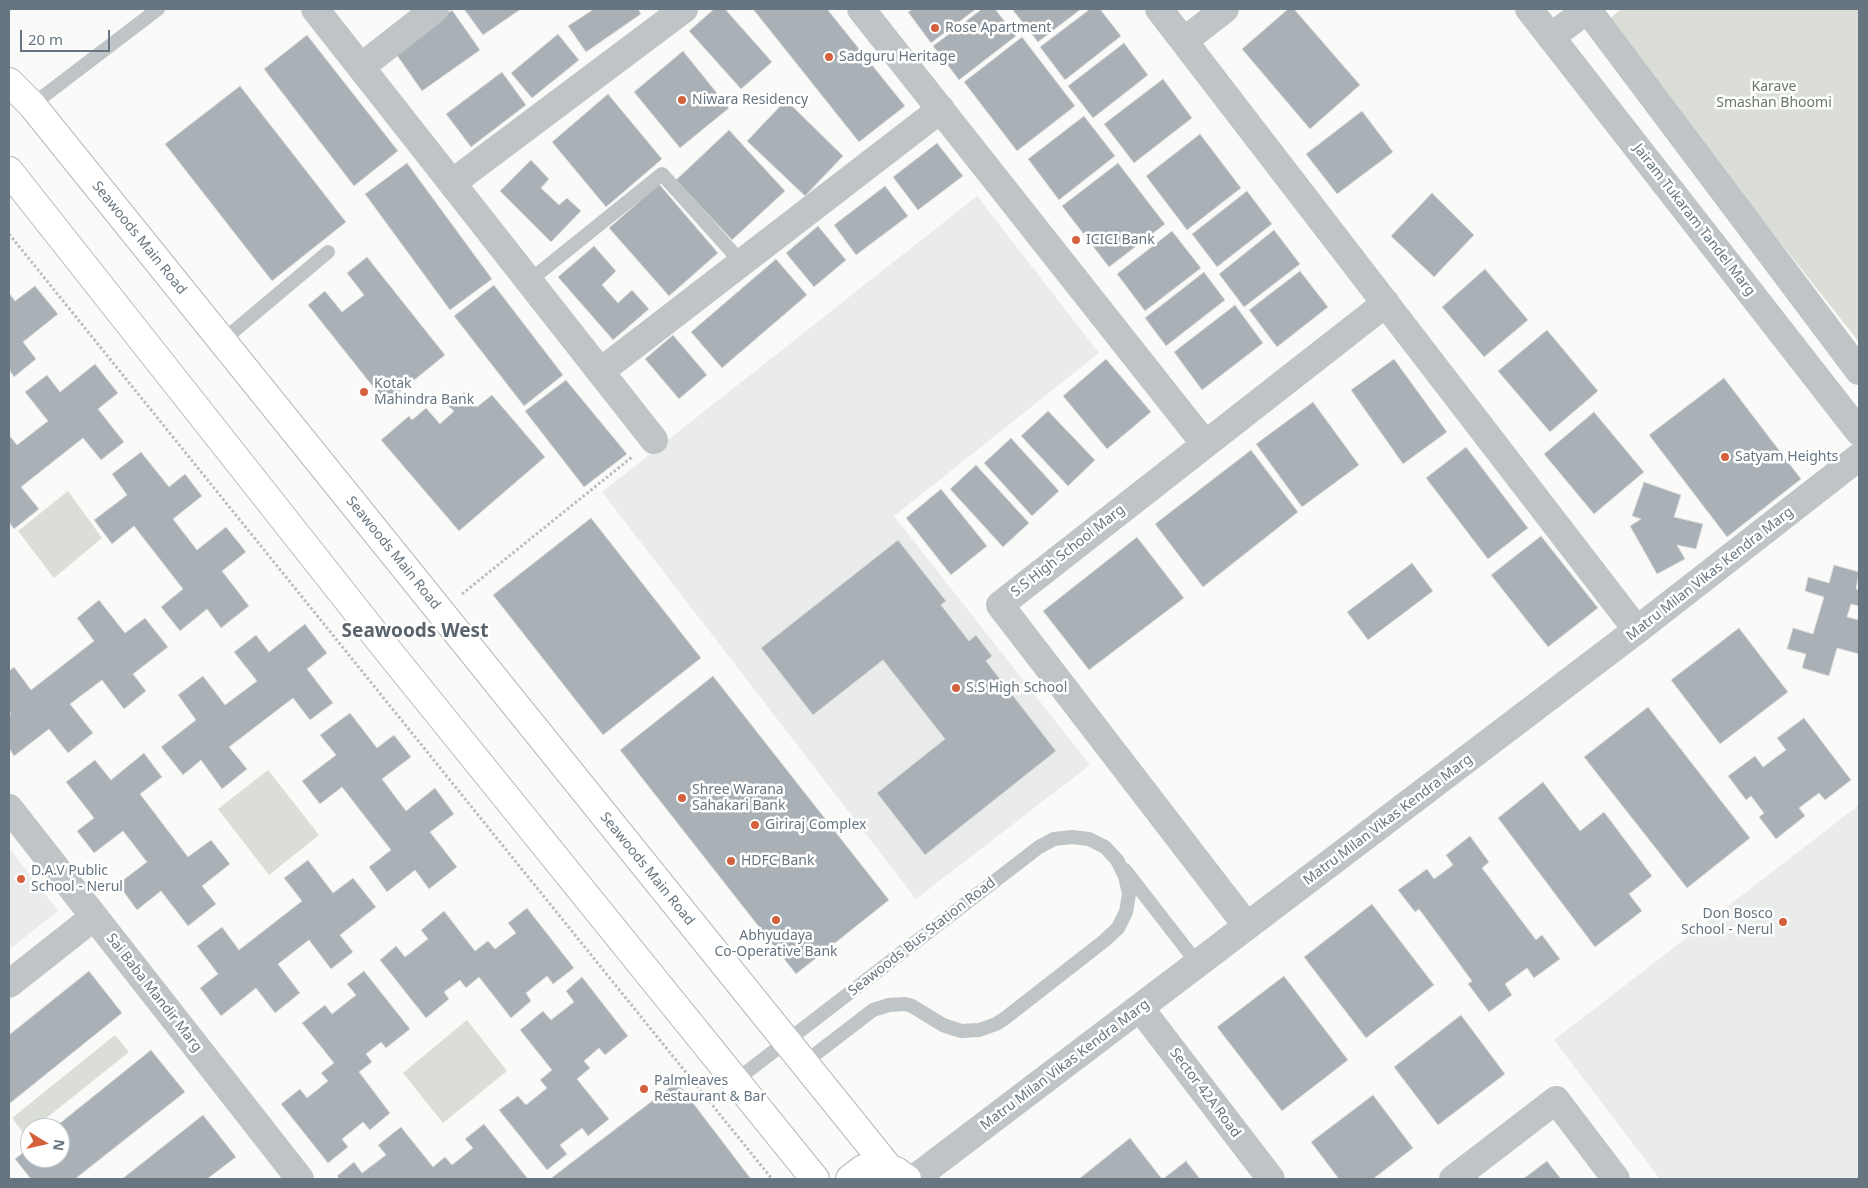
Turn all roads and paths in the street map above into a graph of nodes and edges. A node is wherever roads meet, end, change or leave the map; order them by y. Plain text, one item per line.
1 (158, 9) edge
2 (315, 9) edge
3 (435, 9) edge
4 (684, 9) edge
5 (862, 9) edge
6 (1159, 9) edge
7 (1225, 9) edge
8 (1529, 9) edge
9 (1588, 9) edge
10 (1551, 37) junction
11 (1184, 41) junction
12 (360, 67) junction
13 (9, 82) edge
14 (32, 105) junction
15 (941, 109) junction
16 (9, 171) edge
17 (452, 183) junction
18 (9, 234) edge
19 (328, 252) dead end
20 (742, 263) junction
21 (529, 281) junction
22 (1386, 304) junction
23 (222, 341) junction
24 (601, 371) junction
25 (1859, 371) edge
26 (1859, 432) edge
27 (654, 440) joint
28 (1205, 444) junction
29 (1859, 457) edge
30 (440, 611) junction
31 (1638, 630) junction
32 (389, 652) junction
33 (363, 673) junction
34 (9, 808) edge
35 (1117, 860) junction
36 (94, 917) junction
37 (1247, 926) junction
38 (1198, 964) junction
39 (9, 984) edge
40 (1140, 1008) junction
41 (786, 1041) junction
42 (804, 1063) junction
43 (734, 1081) junction
44 (898, 1173) edge
45 (300, 1179) edge
46 (772, 1179) edge
47 (815, 1179) edge
48 (850, 1179) edge
49 (914, 1179) edge
50 (1271, 1179) edge
51 (1453, 1179) edge
52 (1616, 1179) edge

1 - 14 lane
2 - 12 street
3 - 12 street
4 - 17 street
5 - 15 street
6 - 11 street
7 - 11 street
8 - 10 street, Jairam Tukaram Tandel Marg
9 - 10 street
9 - 25 street
10 - 26 street, Jairam Tukaram Tandel Marg
11 - 22 street
12 - 17 street
13 - 14 main road, Seawoods Main Road
14 - 23 main road, Seawoods Main Road
15 - 20 street
15 - 28 street
16 - 32 main road
17 - 21 street
18 - 33 path
19 - 23 lane
20 - 21 lane
20 - 24 street
21 - 24 street
22 - 28 street, S.S High School Marg
22 - 31 street
23 - 30 main road, Seawoods Main Road
24 - 27 street
27 - 30 path
28 - 37 street, S.S High School Marg
29 - 31 street, Matru Milan Vikas Kendra Marg
30 - 41 main road, Seawoods Main Road
31 - 37 street, Matru Milan Vikas Kendra Marg
32 - 33 path
32 - 43 main road
33 - 46 path
34 - 36 street, Sai Baba Mandir Marg
35 - 38 lane, Seawoods Bus Station Road
35 - 41 lane, Seawoods Bus Station Road
35 - 42 lane, Seawoods Bus Station Road
36 - 39 street
36 - 45 street, Sai Baba Mandir Marg
37 - 38 street, Matru Milan Vikas Kendra Marg
38 - 40 street, Matru Milan Vikas Kendra Marg
40 - 49 street, Matru Milan Vikas Kendra Marg
40 - 50 street, Sector 42A Road
41 - 42 main road, Seawoods Main Road
41 - 43 lane, Seawoods Bus Station Road
42 - 44 main road, Seawoods Main Road
43 - 47 main road
44 - 48 main road
51 - 52 street

